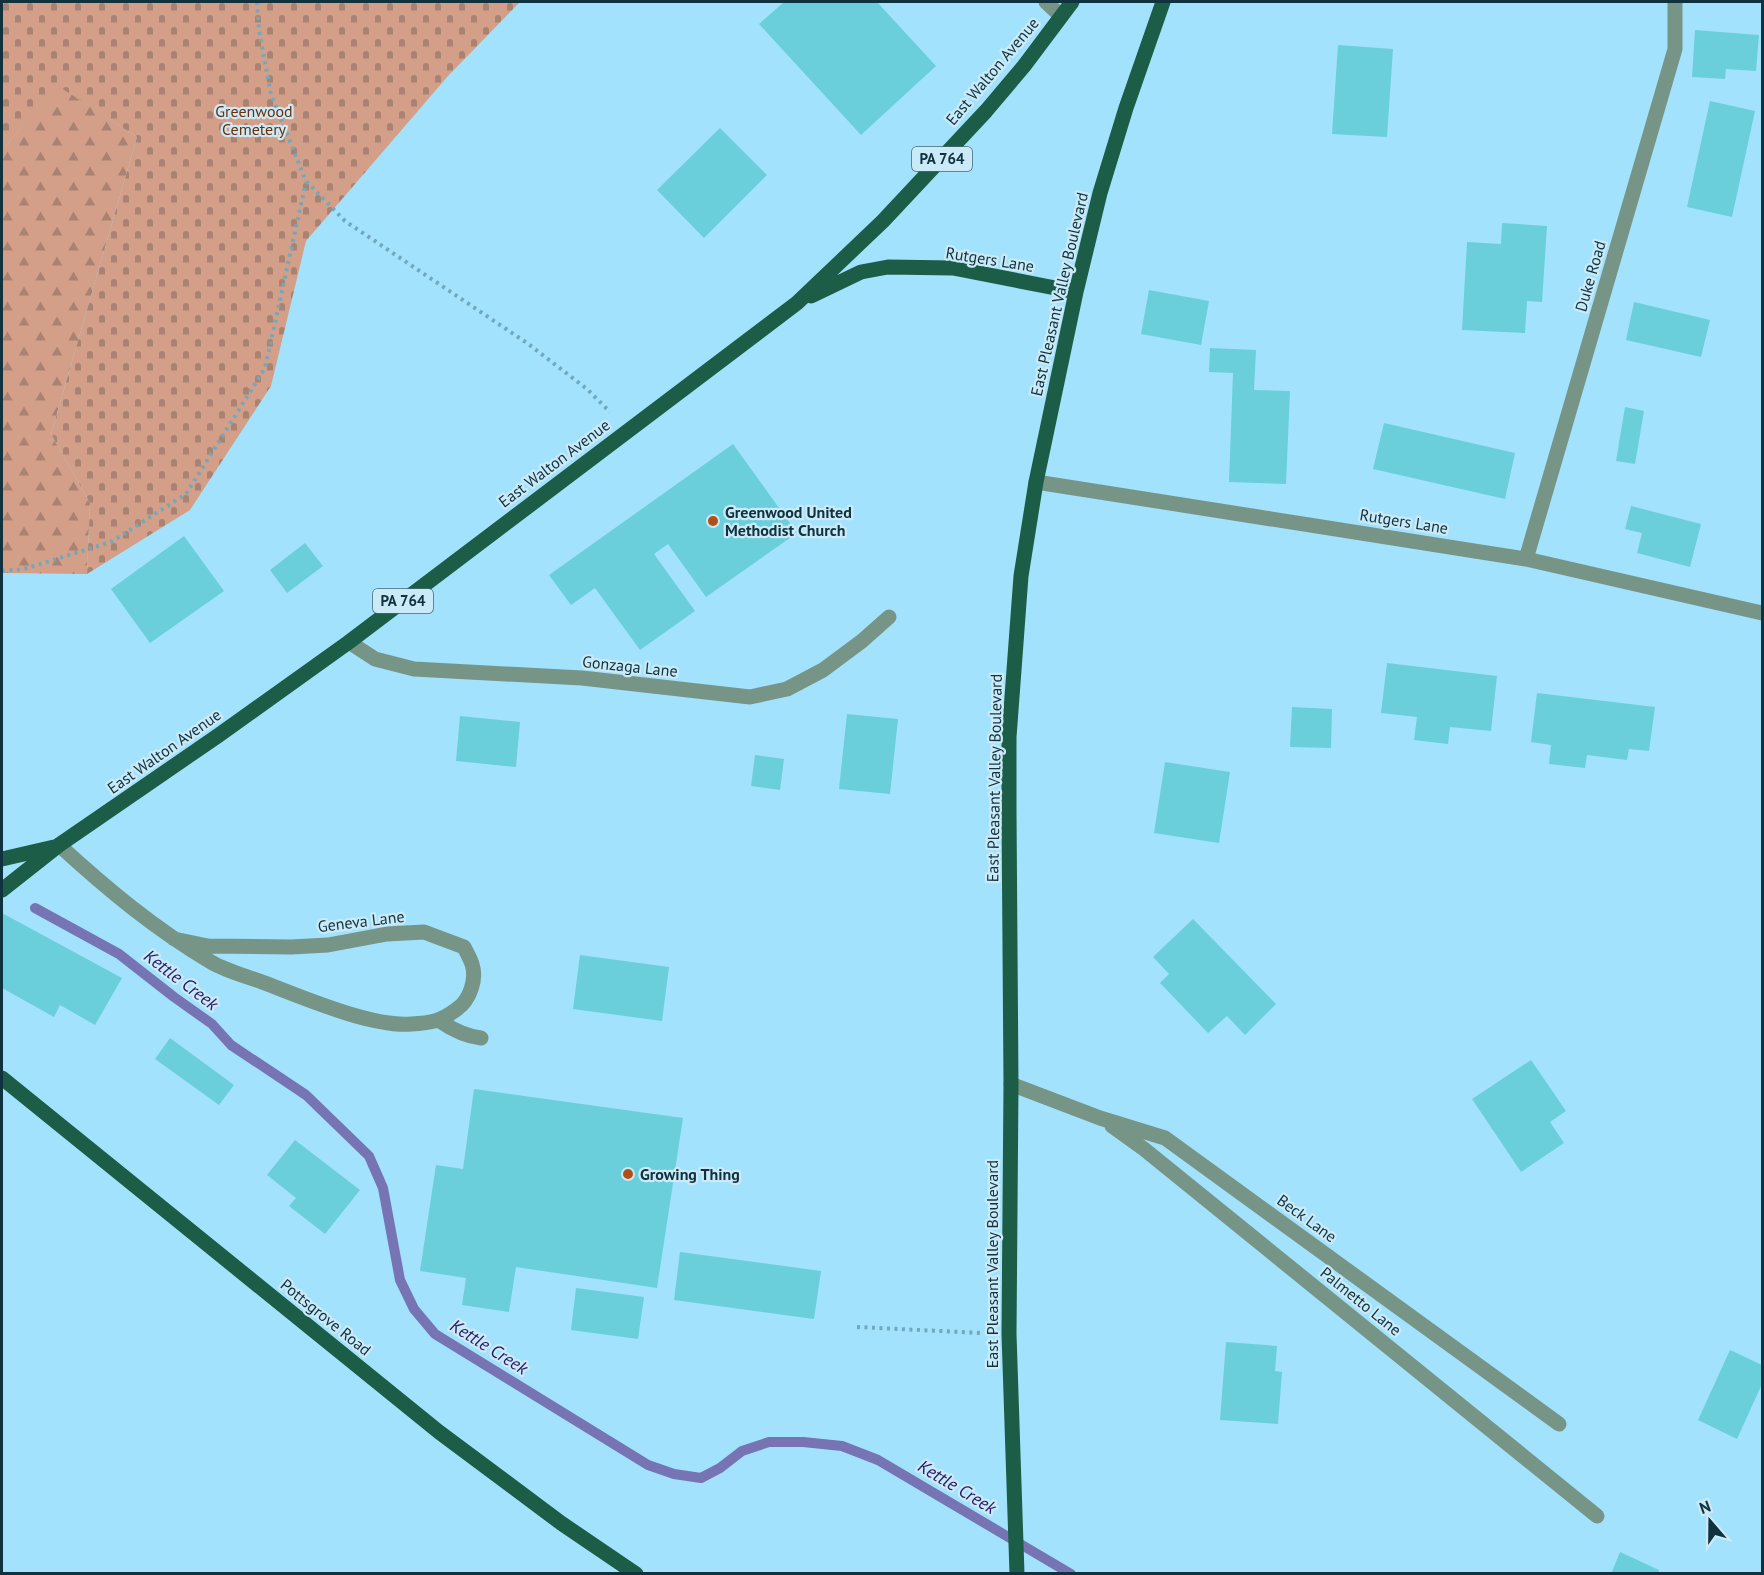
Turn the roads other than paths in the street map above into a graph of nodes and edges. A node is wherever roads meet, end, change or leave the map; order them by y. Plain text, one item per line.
1 (1046, 2) edge
2 (1072, 2) edge
3 (1162, 2) edge
4 (1675, 2) edge
5 (1061, 16) junction
6 (1076, 292) junction
7 (797, 303) junction
8 (1036, 482) junction
9 (1526, 559) junction
10 (1762, 613) edge
11 (889, 617) dead end
12 (349, 642) junction
13 (59, 845) junction
14 (2, 859) edge
15 (2, 890) edge
16 (174, 939) junction
17 (440, 1021) junction
18 (481, 1038) dead end
19 (2, 1078) edge
20 (1011, 1084) junction
21 (1100, 1118) junction
22 (1559, 1424) dead end
23 (1597, 1516) dead end
24 (1017, 1569) edge
25 (636, 1574) edge

1 - 5 street
2 - 5 main road, East Walton Avenue / PA 764
3 - 6 main road, East Pleasant Valley Boulevard
4 - 9 street, Duke Road
5 - 7 main road, East Walton Avenue / PA 764
6 - 7 main road, Rutgers Lane / PA 764
6 - 8 main road, East Pleasant Valley Boulevard
7 - 12 main road, East Walton Avenue / PA 764
8 - 9 street, Rutgers Lane
8 - 20 main road, East Pleasant Valley Boulevard
9 - 10 street, Rutgers Lane
11 - 12 street, Gonzaga Lane
12 - 13 main road, East Walton Avenue / PA 764
13 - 14 main road
13 - 15 main road, East Walton Avenue / PA 764
13 - 16 street, Geneva Lane
16 - 17 street, Geneva Lane
16 - 17 street, Geneva Lane
17 - 18 street
19 - 25 main road, Pottsgrove Road
20 - 21 street, Beck Lane
20 - 24 main road, East Pleasant Valley Boulevard
21 - 22 street, Beck Lane
21 - 23 street, Palmetto Lane

